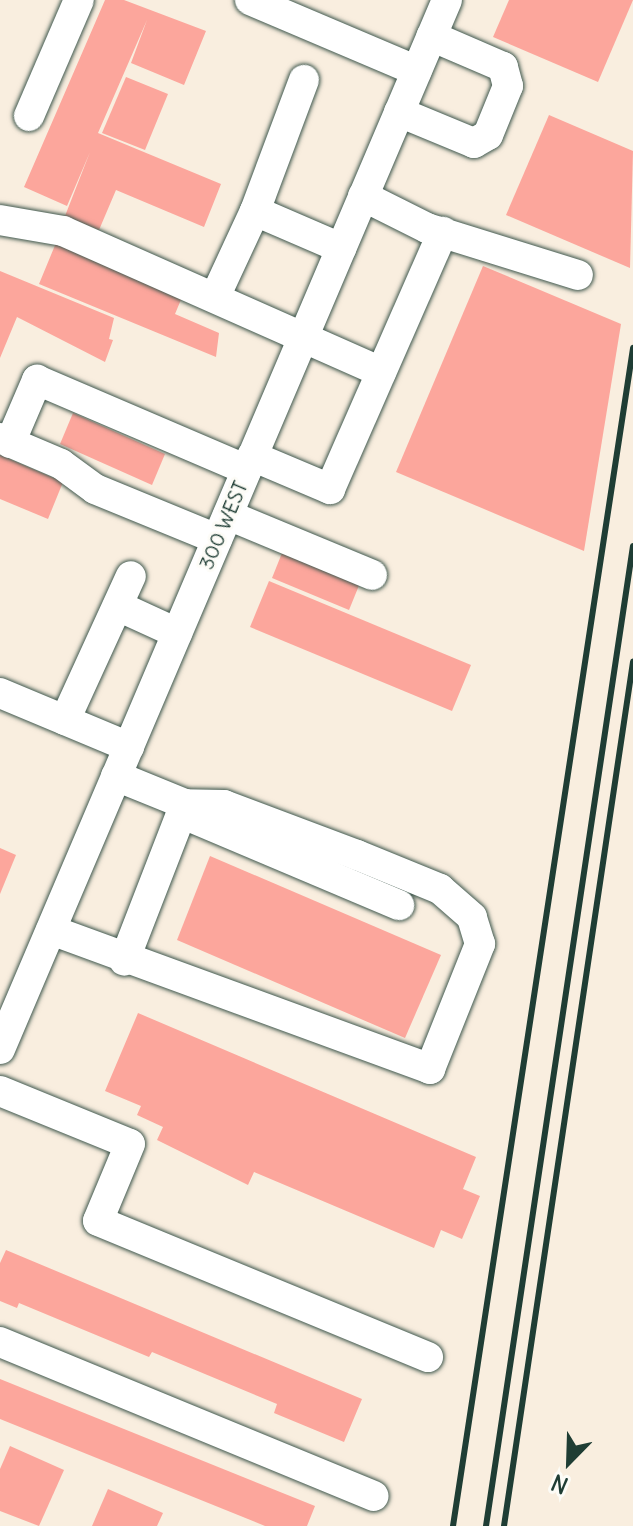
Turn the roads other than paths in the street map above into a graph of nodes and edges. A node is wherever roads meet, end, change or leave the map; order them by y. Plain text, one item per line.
1 (79, 0) edge
2 (250, 0) edge
3 (447, 0) edge
4 (431, 36) junction
5 (417, 71) junction
6 (304, 80) dead end
7 (399, 112) junction
8 (29, 116) dead end
9 (363, 196) junction
10 (255, 211) junction
11 (0, 220) edge
12 (443, 232) junction
13 (341, 248) junction
14 (578, 275) dead end
15 (215, 297) junction
16 (304, 336) junction
17 (381, 372) junction
18 (5, 440) edge
19 (250, 463) junction
20 (222, 527) junction
21 (372, 575) dead end
22 (131, 576) dead end
23 (118, 606) junction
24 (177, 633) junction
25 (0, 693) edge
26 (65, 720) junction
27 (129, 747) junction
28 (116, 776) junction
29 (183, 809) junction
30 (399, 905) dead end
31 (51, 930) junction
32 (124, 961) junction
33 (11, 994) edge
34 (2, 1041) edge
35 (0, 1091) edge
36 (0, 1342) edge
37 (428, 1357) dead end
38 (373, 1496) dead end

1 - 8 street
2 - 5 street
3 - 4 street, 300 WEST
4 - 5 street, 300 WEST
4 - 7 street
5 - 7 street, 300 WEST
6 - 10 street
7 - 9 street, 300 WEST
9 - 12 street
9 - 13 street, 300 WEST
10 - 13 street
10 - 15 street
11 - 15 street
12 - 14 street
12 - 17 street
13 - 16 street, 300 WEST
15 - 16 street
16 - 17 street
16 - 19 street, 300 WEST
17 - 19 street
18 - 19 street
18 - 20 street
19 - 20 street, 300 WEST
20 - 21 street
20 - 24 street, 300 WEST
22 - 23 street
23 - 24 street
23 - 26 street
24 - 27 street, 300 WEST
25 - 26 street
26 - 27 street
27 - 28 street, 300 WEST
28 - 29 street
28 - 31 street, 300 WEST
29 - 30 street
29 - 32 street
29 - 32 street
31 - 32 street
31 - 33 street, 300 WEST
33 - 34 street, 300 WEST
35 - 37 street
36 - 38 street

